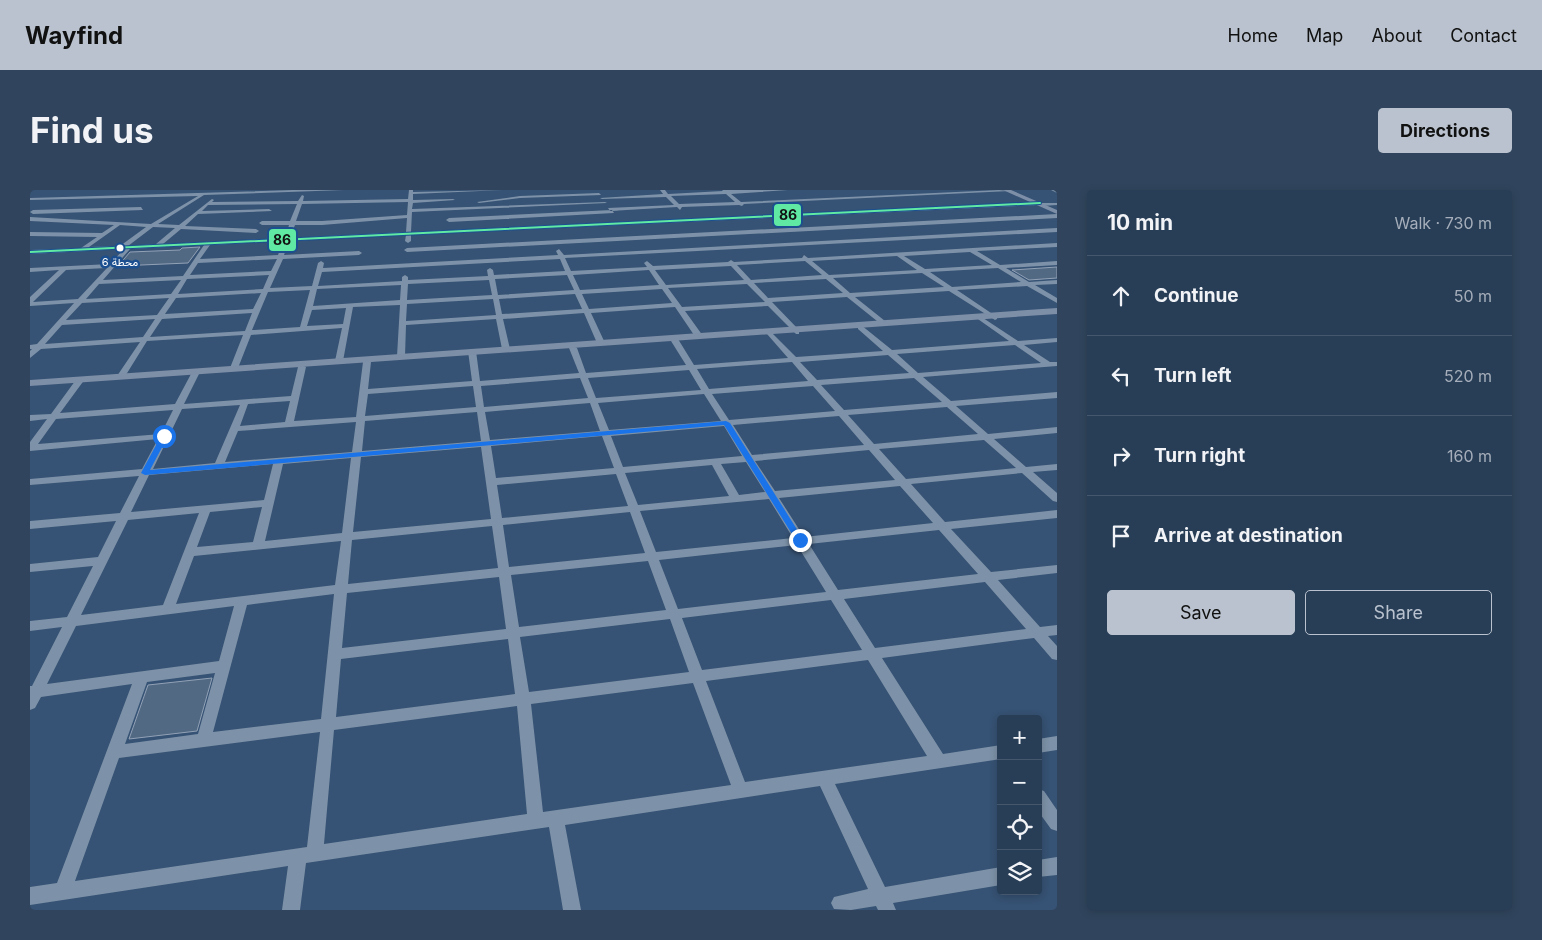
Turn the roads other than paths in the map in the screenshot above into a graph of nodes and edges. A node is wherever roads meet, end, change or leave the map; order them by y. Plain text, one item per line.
1 (66, 190) edge
2 (132, 190) edge
3 (168, 190) edge
4 (304, 190) edge
5 (341, 190) edge
6 (502, 190) edge
7 (546, 190) edge
8 (662, 190) edge
9 (786, 190) edge
10 (865, 190) edge
11 (927, 190) edge
12 (1008, 190) edge
13 (1053, 190) edge
14 (221, 191) edge
15 (454, 191) edge
16 (726, 191) edge
17 (206, 192) edge
18 (1057, 192) edge
19 (935, 194) junction
20 (161, 195) junction
21 (808, 195) dead end
22 (125, 196) junction
23 (411, 196) edge
24 (550, 196) junction
25 (601, 196) edge
26 (667, 196) junction
27 (877, 197) junction
28 (55, 198) junction
29 (30, 199) edge
30 (375, 199) junction
31 (816, 200) junction
32 (336, 201) junction
33 (275, 202) junction
34 (300, 202) junction
35 (740, 203) junction
36 (207, 204) junction
37 (1040, 204) junction
38 (1057, 204) edge
39 (452, 205) junction
40 (554, 205) junction
41 (563, 205) junction
42 (678, 206) junction
43 (960, 207) junction
44 (335, 208) dead end
45 (486, 208) junction
46 (141, 209) junction
47 (99, 210) junction
48 (899, 210) junction
49 (269, 211) junction
50 (611, 211) junction
51 (968, 211) dead end
52 (1057, 211) edge
53 (238, 212) junction
54 (836, 212) junction
55 (196, 213) junction
56 (31, 214) edge
57 (133, 214) dead end
58 (410, 214) junction
59 (568, 214) junction
60 (334, 215) dead end
61 (550, 215) junction
62 (756, 216) junction
63 (977, 216) dead end
64 (1057, 216) edge
65 (505, 217) junction
66 (231, 218) dead end
67 (376, 218) junction
68 (489, 218) junction
69 (30, 219) edge
70 (126, 219) dead end
71 (449, 220) junction
72 (691, 220) junction
73 (986, 220) junction
74 (346, 221) junction
75 (83, 222) junction
76 (332, 222) junction
77 (223, 223) dead end
78 (262, 223) junction
79 (292, 223) junction
80 (619, 223) junction
81 (118, 224) junction
82 (924, 224) junction
83 (152, 226) junction
84 (552, 226) junction
85 (179, 227) junction
86 (856, 227) junction
87 (510, 228) junction
88 (216, 229) junction
89 (482, 230) junction
90 (1057, 230) edge
91 (256, 231) junction
92 (446, 231) junction
93 (773, 231) junction
94 (1010, 232) junction
95 (408, 233) junction
96 (30, 234) edge
97 (102, 235) junction
98 (375, 235) junction
99 (705, 235) junction
100 (342, 236) junction
101 (362, 236) junction
102 (947, 236) junction
103 (287, 239) junction
104 (630, 239) junction
105 (875, 240) junction
106 (249, 241) junction
107 (955, 241) dead end
108 (556, 242) junction
109 (208, 243) junction
110 (196, 244) junction
111 (789, 245) junction
112 (882, 245) dead end
113 (156, 246) junction
114 (485, 246) junction
115 (963, 246) dead end
116 (1040, 246) junction
117 (1057, 246) edge
118 (125, 247) junction
119 (82, 250) junction
120 (407, 250) junction
121 (795, 250) dead end
122 (890, 250) dead end
123 (971, 250) junction
124 (1048, 250) dead end
125 (48, 251) junction
126 (30, 252) edge
127 (359, 253) junction
128 (640, 253) junction
129 (898, 254) junction
130 (324, 255) junction
131 (801, 255) dead end
132 (281, 256) junction
133 (726, 256) junction
134 (42, 257) dead end
135 (561, 257) junction
136 (807, 260) junction
137 (197, 261) junction
138 (488, 261) junction
139 (36, 262) dead end
140 (1057, 263) edge
141 (406, 265) junction
142 (111, 266) junction
143 (999, 266) junction
144 (65, 268) junction
145 (356, 268) junction
146 (651, 268) junction
147 (30, 269) edge
148 (319, 270) junction
149 (923, 271) junction
150 (274, 272) junction
151 (568, 274) junction
152 (186, 277) junction
153 (827, 277) junction
154 (491, 278) junction
155 (749, 281) junction
156 (97, 282) junction
157 (405, 282) junction
158 (1057, 282) edge
159 (1028, 284) junction
160 (47, 285) junction
161 (38, 286) dead end
162 (663, 286) junction
163 (314, 288) junction
164 (949, 288) junction
165 (266, 291) junction
166 (576, 292) junction
167 (849, 295) junction
168 (174, 296) junction
169 (495, 296) junction
170 (1057, 301) edge
171 (79, 302) junction
172 (404, 302) junction
173 (768, 302) junction
174 (30, 303) edge
175 (350, 305) junction
176 (679, 307) junction
177 (309, 308) junction
178 (1057, 310) edge
179 (256, 311) junction
180 (585, 311) junction
181 (1057, 315) edge
182 (160, 317) junction
183 (500, 317) junction
184 (986, 317) junction
185 (60, 323) junction
186 (403, 323) junction
187 (882, 323) junction
188 (346, 326) junction
189 (861, 327) junction
190 (303, 329) junction
191 (794, 331) junction
192 (247, 333) junction
193 (771, 334) junction
194 (739, 335) junction
195 (699, 336) junction
196 (146, 340) junction
197 (1057, 340) edge
198 (675, 341) junction
199 (601, 342) junction
200 (1016, 343) junction
201 (38, 346) junction
202 (30, 347) edge
203 (574, 348) junction
204 (506, 349) junction
205 (890, 352) junction
206 (472, 353) junction
207 (30, 356) edge
208 (401, 356) junction
209 (795, 360) junction
210 (339, 361) junction
211 (367, 362) junction
212 (1053, 365) edge
213 (302, 367) junction
214 (234, 368) junction
215 (693, 368) junction
216 (1057, 371) edge
217 (195, 374) junction
218 (121, 376) junction
219 (916, 376) junction
220 (584, 377) junction
221 (80, 381) junction
222 (30, 384) edge
223 (478, 384) junction
224 (815, 384) junction
225 (363, 392) junction
226 (708, 392) junction
227 (1057, 396) edge
228 (295, 398) junction
229 (594, 401) junction
230 (245, 402) junction
231 (949, 405) junction
232 (179, 406) junction
233 (480, 411) junction
234 (842, 413) junction
235 (53, 416) junction
236 (30, 418) edge
237 (359, 420) junction
238 (726, 423) junction
239 (289, 425) junction
240 (233, 429) junction
241 (1057, 430) edge
242 (605, 433) junction
243 (164, 436) junction
244 (986, 437) junction
245 (486, 443) junction
246 (872, 446) junction
247 (30, 448) edge
248 (356, 455) junction
249 (749, 458) junction
250 (279, 461) junction
251 (715, 462) junction
252 (219, 466) junction
253 (1057, 467) edge
254 (620, 470) junction
255 (1024, 470) junction
256 (145, 473) junction
257 (30, 482) edge
258 (491, 482) junction
259 (903, 482) junction
260 (772, 494) junction
261 (735, 498) junction
262 (1057, 499) edge
263 (269, 503) junction
264 (206, 508) junction
265 (635, 508) junction
266 (1057, 514) edge
267 (124, 516) junction
268 (496, 521) junction
269 (30, 525) edge
270 (943, 526) junction
271 (347, 536) junction
272 (800, 540) junction
273 (258, 545) junction
274 (189, 552) junction
275 (653, 556) junction
276 (102, 561) junction
277 (30, 568) edge
278 (1057, 569) edge
279 (503, 572) junction
280 (987, 577) junction
281 (340, 589) junction
282 (834, 594) junction
283 (242, 600) junction
284 (168, 608) junction
285 (675, 614) junction
286 (72, 621) junction
287 (30, 626) edge
288 (1057, 630) edge
289 (513, 632) junction
290 (1038, 633) junction
291 (335, 654) junction
292 (872, 655) junction
293 (1057, 655) edge
294 (225, 666) junction
295 (699, 676) junction
296 (142, 677) junction
297 (33, 691) edge
298 (523, 700) junction
299 (30, 704) edge
300 (326, 724) junction
301 (204, 740) junction
302 (1057, 743) edge
303 (1042, 745) edge
304 (115, 752) junction
305 (997, 753) edge
306 (939, 760) junction
307 (824, 778) junction
308 (741, 791) junction
309 (1042, 803) edge
310 (555, 817) junction
311 (536, 820) junction
312 (1057, 823) edge
313 (315, 853) junction
314 (298, 856) junction
315 (1057, 866) edge
316 (1042, 868) edge
317 (997, 877) edge
318 (63, 890) junction
319 (30, 896) edge
320 (840, 903) dead end
321 (884, 904) edge
322 (291, 910) edge
323 (572, 910) edge

1 - 28 street
2 - 22 street
3 - 20 street
4 - 5 street
4 - 14 street
4 - 34 street
5 - 32 street
6 - 15 street
7 - 24 street
8 - 26 street
9 - 16 street
10 - 27 street
11 - 19 street
12 - 19 street
12 - 37 main road
13 - 18 street
14 - 17 street
14 - 36 street
15 - 23 street
15 - 39 street
16 - 26 street
16 - 35 street
17 - 20 street
17 - 83 street
19 - 27 street
19 - 43 street
20 - 22 street
20 - 46 street
21 - 31 street
22 - 28 street
23 - 30 street
23 - 39 street
23 - 58 street
24 - 25 street
24 - 39 street
24 - 40 street
25 - 26 street
25 - 41 street
25 - 50 street
26 - 42 street
27 - 31 street
27 - 48 street
28 - 29 street
28 - 56 street
30 - 32 street
30 - 67 street
31 - 35 street
31 - 54 street
32 - 34 street
32 - 44 street
33 - 34 street
33 - 36 street
33 - 49 street
34 - 79 street
35 - 42 street
35 - 62 street
36 - 55 street
37 - 38 street
37 - 43 street
37 - 52 main road
39 - 45 street
39 - 58 street
39 - 71 street
40 - 41 street
40 - 45 street
41 - 59 street
42 - 50 street
42 - 72 street
43 - 48 street
43 - 51 street
45 - 68 street
46 - 47 street
46 - 57 street
47 - 56 street
47 - 75 street
48 - 54 street
48 - 82 street
49 - 53 street
49 - 78 street
50 - 59 street
50 - 80 street
53 - 55 street
53 - 66 street
54 - 62 street
54 - 86 street
55 - 85 street
58 - 67 street
58 - 95 street
59 - 61 street
60 - 76 street
61 - 65 street
61 - 84 street
62 - 72 street
62 - 93 street
63 - 73 street
64 - 73 street
65 - 68 street
65 - 87 street
67 - 74 street
67 - 98 street
68 - 71 street
69 - 75 street
70 - 81 street
71 - 92 street
72 - 80 street
72 - 99 street
73 - 82 street
73 - 94 street
74 - 76 street
74 - 100 street
75 - 81 street
76 - 79 street
77 - 88 street
78 - 79 street
78 - 91 street
79 - 103 street
80 - 84 street
80 - 104 street
81 - 83 street
81 - 97 street
82 - 86 street
82 - 102 street
83 - 85 street
83 - 118 street
84 - 87 street
84 - 108 street
85 - 88 street
85 - 113 street
86 - 93 street
86 - 105 street
87 - 89 street
88 - 91 street
88 - 110 street
89 - 92 street
89 - 114 street
90 - 94 street
91 - 106 street
92 - 95 street
93 - 99 street
93 - 111 street
94 - 102 street
94 - 116 street
95 - 98 street
95 - 120 street
96 - 97 street
97 - 119 street
98 - 101 street
99 - 104 street
99 - 133 street
100 - 101 street
100 - 103 street
101 - 127 street
102 - 105 street
102 - 107 street
103 - 106 street
103 - 132 street
104 - 108 street
104 - 128 street
105 - 111 street
105 - 112 street
106 - 109 street
108 - 114 street
108 - 135 street
109 - 110 street
109 - 137 street
110 - 113 street
111 - 121 street
111 - 133 street
113 - 118 street
114 - 120 street
114 - 138 street
115 - 123 street
116 - 117 street
116 - 123 street
116 - 124 street
118 - 119 street
118 - 142 street
119 - 125 street
120 - 141 street
122 - 129 street
123 - 129 street
123 - 143 street
125 - 126 street
125 - 134 street
127 - 130 street
127 - 145 street
128 - 133 street
128 - 135 street
128 - 146 street
129 - 136 street
129 - 149 street
130 - 132 street
130 - 148 street
131 - 136 street
132 - 137 street
132 - 150 street
133 - 136 street
133 - 146 street
133 - 155 street
135 - 138 street
135 - 151 street
136 - 153 street
137 - 152 street
138 - 141 street
138 - 154 street
139 - 147 street
140 - 143 street
141 - 145 street
141 - 157 street
142 - 144 street
142 - 156 street
143 - 149 street
143 - 159 street
144 - 147 street
144 - 160 street
145 - 148 street
146 - 151 street
146 - 162 street
148 - 163 street
149 - 153 street
149 - 164 street
150 - 152 street
150 - 165 street
151 - 154 street
151 - 166 street
152 - 156 street
152 - 168 street
153 - 155 street
153 - 167 street
154 - 157 street
154 - 169 street
155 - 162 street
155 - 173 street
156 - 171 street
157 - 163 street
157 - 172 street
158 - 159 street
159 - 164 street
159 - 170 street
160 - 161 street
160 - 174 street
162 - 166 street
162 - 176 street
163 - 165 street
163 - 177 street
164 - 167 street
164 - 184 street
165 - 168 street
165 - 179 street
166 - 169 street
166 - 180 street
167 - 173 street
167 - 187 street
168 - 171 street
168 - 182 street
169 - 172 street
169 - 183 street
171 - 174 street
171 - 185 street
172 - 175 street
172 - 186 street
173 - 176 street
173 - 191 street
175 - 177 street
175 - 188 street
176 - 180 street
176 - 195 street
177 - 190 street
178 - 184 main road
179 - 182 street
179 - 192 street
180 - 183 street
180 - 199 street
181 - 184 main road
182 - 185 street
182 - 196 street
183 - 186 street
183 - 204 street
184 - 187 main road
184 - 189 main road
184 - 200 street
185 - 201 street
186 - 208 street
187 - 191 main road
188 - 190 street
188 - 210 street
189 - 191 main road
189 - 205 street
190 - 192 street
191 - 193 main road
191 - 194 main road
192 - 196 street
192 - 214 street
193 - 194 main road
193 - 209 street
194 - 195 main road
194 - 198 main road
195 - 199 main road
196 - 201 street
196 - 218 street
197 - 200 street
198 - 203 main road
198 - 215 street
199 - 204 main road
200 - 205 street
200 - 212 street
201 - 202 street
201 - 207 street
203 - 206 main road
203 - 220 street
204 - 206 main road
205 - 209 street
205 - 219 street
206 - 208 main road
206 - 211 main road
206 - 223 street
208 - 210 main road
209 - 215 street
209 - 224 street
210 - 214 main road
211 - 213 main road
211 - 225 street
212 - 216 street
212 - 219 street
213 - 217 main road
213 - 228 street
214 - 218 main road
215 - 220 street
215 - 226 street
217 - 221 main road
217 - 232 street
218 - 221 main road
219 - 224 street
219 - 231 street
220 - 223 street
220 - 229 street
221 - 222 main road
221 - 235 street
223 - 225 street
223 - 233 street
224 - 226 street
224 - 234 street
225 - 237 street
226 - 229 street
226 - 238 street
227 - 231 street
228 - 230 street
228 - 239 street
229 - 233 street
229 - 242 street
230 - 232 street
230 - 240 street
231 - 234 street
231 - 244 street
232 - 235 street
232 - 243 street
233 - 237 street
233 - 245 street
234 - 238 street
234 - 246 street
235 - 236 street
235 - 247 street
237 - 239 street
237 - 248 street
238 - 242 street
238 - 249 street
239 - 240 street
240 - 252 street
241 - 244 street
242 - 245 street
242 - 254 street
243 - 247 street
243 - 256 street
244 - 246 street
244 - 255 street
245 - 248 street
245 - 258 street
246 - 249 street
246 - 259 street
248 - 250 street
248 - 271 street
249 - 251 street
249 - 260 street
250 - 252 street
250 - 263 street
251 - 254 street
251 - 261 street
252 - 256 street
253 - 255 street
254 - 258 street
254 - 265 street
255 - 259 street
255 - 262 street
256 - 257 street
256 - 267 street
258 - 268 street
259 - 260 street
259 - 270 street
260 - 261 street
260 - 272 street
261 - 265 street
263 - 264 street
263 - 273 street
264 - 267 street
264 - 274 street
265 - 268 street
265 - 275 street
266 - 270 street
267 - 269 street
267 - 276 street
268 - 271 street
268 - 279 street
270 - 272 street
270 - 280 street
271 - 273 street
271 - 281 street
272 - 275 street
272 - 282 street
273 - 274 street
274 - 284 street
275 - 279 street
275 - 285 street
276 - 277 street
276 - 286 street
278 - 280 street
279 - 281 street
279 - 289 street
280 - 282 street
280 - 290 street
281 - 283 street
281 - 291 street
282 - 285 street
282 - 292 street
283 - 284 street
283 - 294 street
284 - 286 street
285 - 289 street
285 - 295 street
286 - 287 street
286 - 297 street
288 - 290 street
289 - 291 street
289 - 298 street
290 - 292 street
290 - 293 street
291 - 300 street
292 - 295 street
292 - 306 street
294 - 296 street
294 - 301 street
295 - 298 street
295 - 308 street
296 - 297 street
296 - 304 street
297 - 299 street
298 - 300 street
298 - 311 street
300 - 301 street
300 - 313 street
301 - 304 street
302 - 303 street
304 - 318 street
305 - 306 street
306 - 307 street
307 - 308 street
307 - 321 street
308 - 310 street
309 - 312 street
310 - 311 street
310 - 323 street
311 - 313 street
313 - 314 street
314 - 318 street
314 - 322 street
315 - 316 street
317 - 321 street
318 - 319 street
320 - 321 street

